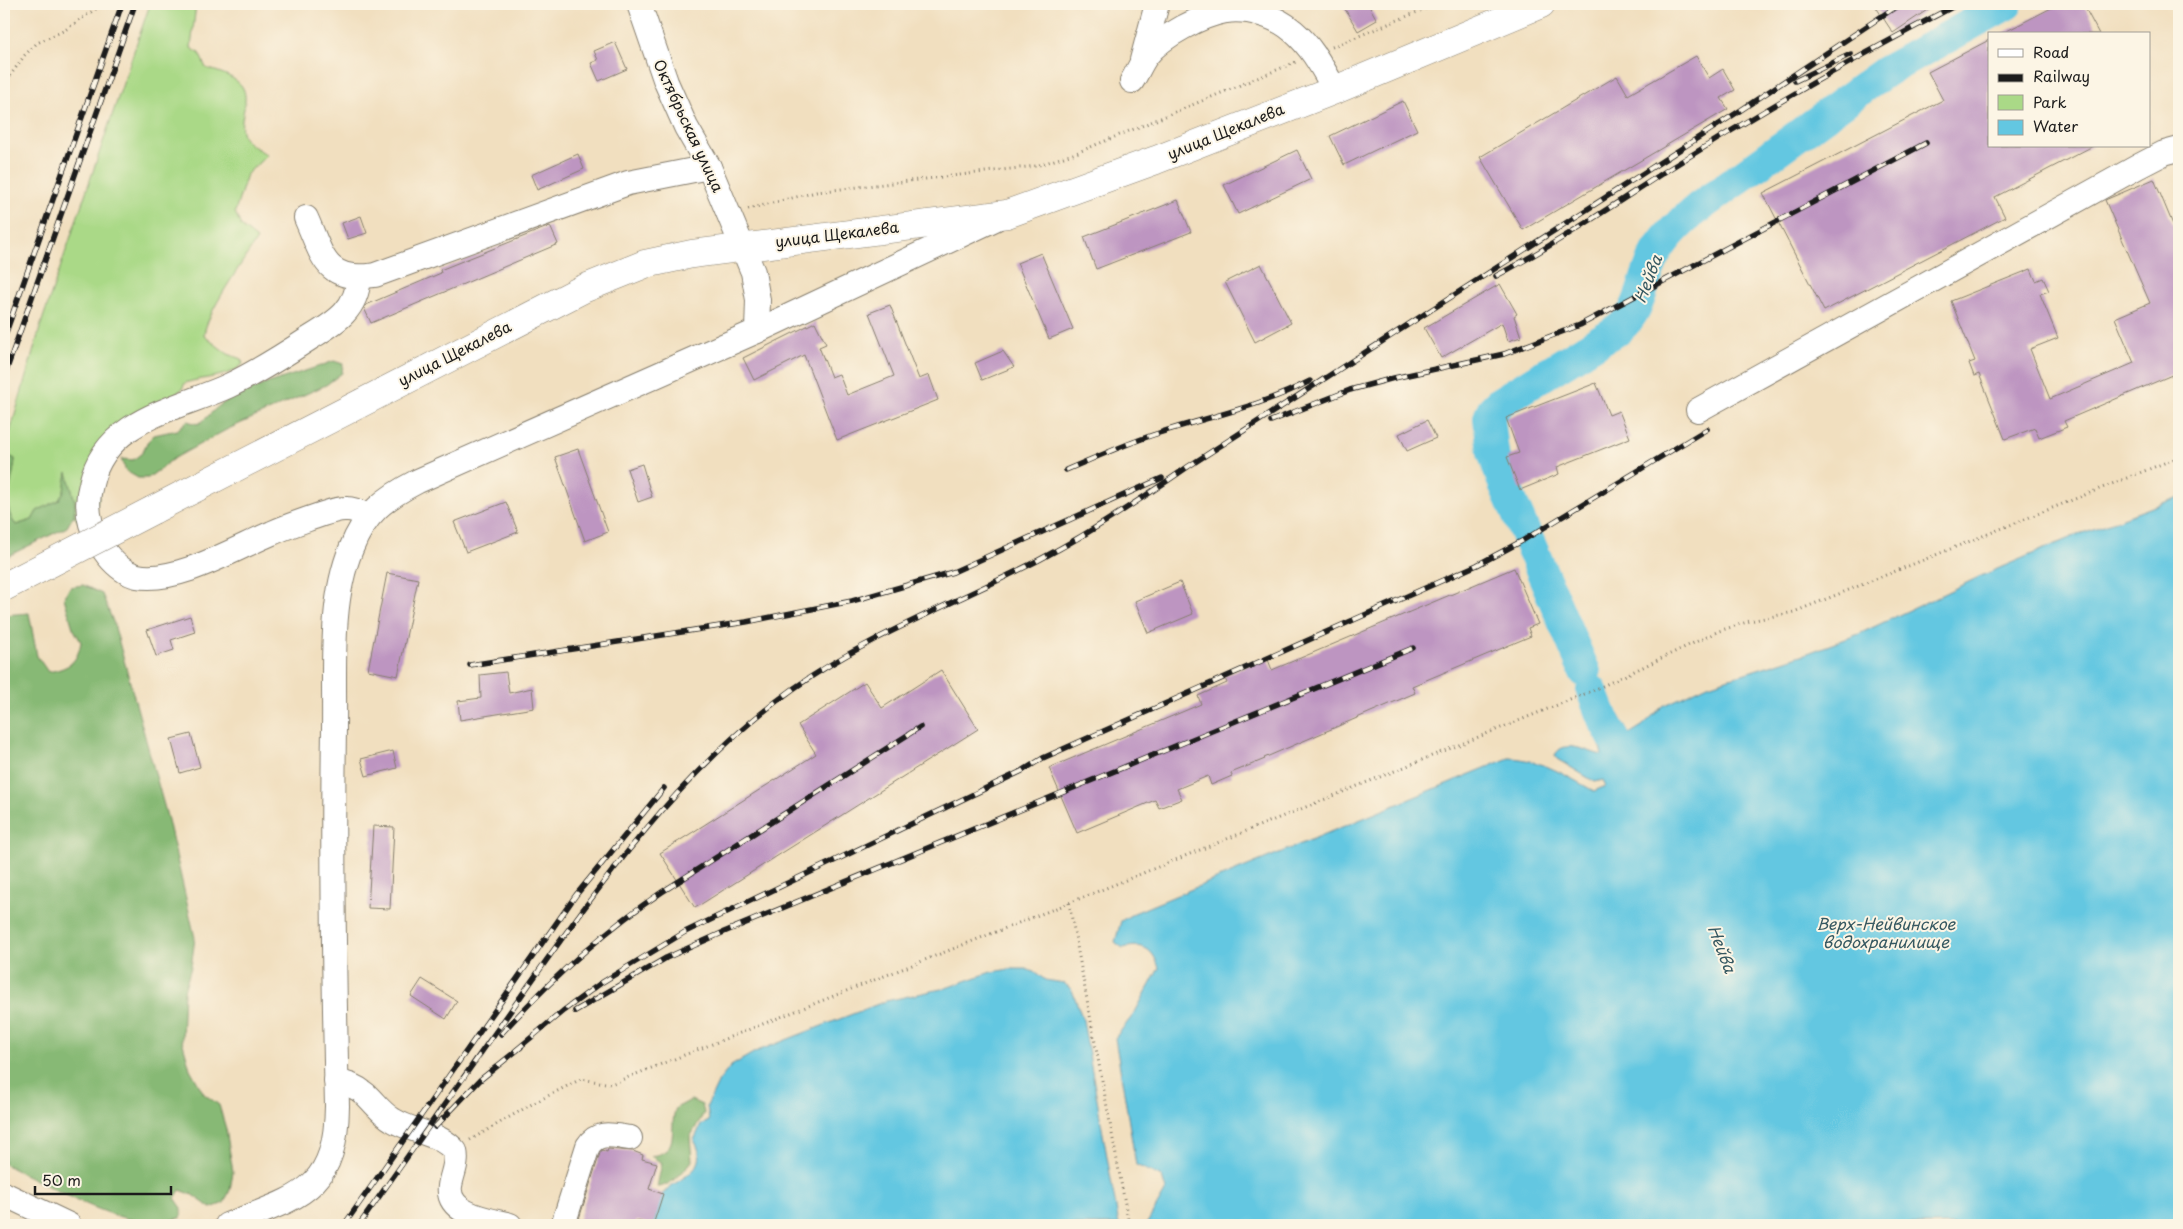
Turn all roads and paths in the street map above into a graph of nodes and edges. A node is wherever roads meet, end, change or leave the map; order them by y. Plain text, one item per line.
1 (103, 4) edge
2 (639, 4) edge
3 (1157, 4) edge
4 (1541, 4) edge
5 (1246, 8) edge
6 (4, 84) edge
7 (1335, 90) junction
8 (2179, 150) edge
9 (709, 167) junction
10 (1007, 214) junction
11 (306, 218) dead end
12 (741, 246) junction
13 (359, 277) junction
14 (757, 331) junction
15 (1698, 410) dead end
16 (2179, 457) edge
17 (368, 516) junction
18 (4, 587) edge
19 (1069, 902) junction
20 (336, 1081) junction
21 (630, 1138) dead end
22 (456, 1151) junction
23 (4, 1194) edge
24 (69, 1225) edge
25 (227, 1225) edge
26 (510, 1225) edge
27 (563, 1225) edge
28 (1129, 1225) edge

1 - 6 path
2 - 9 street, Октябрьская улица
3 - 5 street
4 - 7 main road, улица Щекалева
5 - 7 street
7 - 10 main road, улица Щекалева
8 - 15 street
9 - 12 street, Октябрьская улица
9 - 13 street
10 - 12 main road, улица Щекалева
10 - 14 street
11 - 13 street
12 - 14 street, Октябрьская улица
12 - 18 main road, улица Щекалева, bridge
13 - 17 street
14 - 17 street
16 - 19 path
17 - 20 street
19 - 22 path
19 - 28 path
20 - 22 street
20 - 25 street
21 - 27 street
22 - 26 street
23 - 24 street

